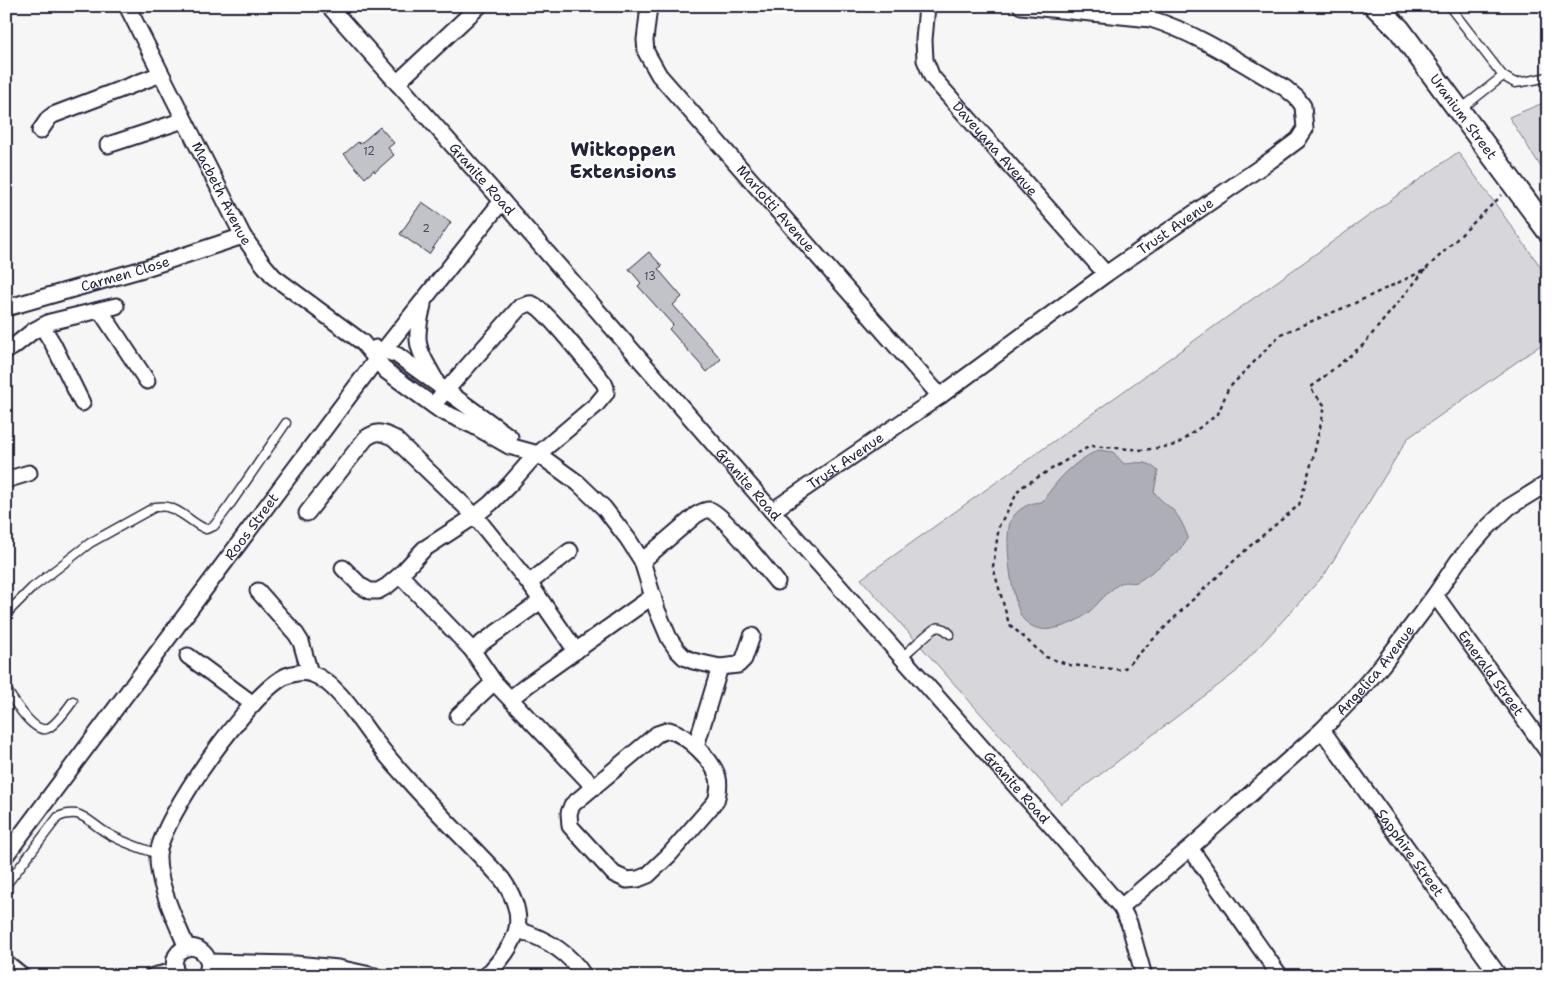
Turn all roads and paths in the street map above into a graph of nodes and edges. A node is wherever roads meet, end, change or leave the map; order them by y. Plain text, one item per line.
1 (127, 6) edge
2 (329, 6) edge
3 (479, 6) edge
4 (649, 6) edge
5 (927, 6) edge
6 (1021, 6) edge
7 (1376, 6) edge
8 (1450, 6) edge
9 (161, 74) junction
10 (1503, 76) junction
11 (1548, 76) edge
12 (396, 84) junction
13 (1459, 110) junction
14 (184, 120) junction
15 (40, 131) dead end
16 (108, 145) dead end
17 (1514, 184) junction
18 (502, 201) junction
19 (1548, 231) edge
20 (242, 236) junction
21 (1426, 270) junction
22 (1106, 274) junction
23 (424, 301) junction
24 (116, 306) dead end
25 (6, 308) edge
26 (100, 310) junction
27 (42, 326) junction
28 (6, 351) edge
29 (380, 356) junction
30 (147, 381) dead end
31 (442, 386) junction
32 (940, 396) junction
33 (82, 403) dead end
34 (432, 405) junction
35 (286, 423) dead end
36 (522, 448) junction
37 (538, 454) junction
38 (30, 473) dead end
39 (6, 480) edge
40 (1548, 483) edge
41 (772, 511) junction
42 (307, 514) dead end
43 (475, 516) junction
44 (570, 551) dead end
45 (642, 561) junction
46 (342, 568) dead end
47 (400, 575) junction
48 (777, 582) dead end
49 (529, 584) junction
50 (258, 590) dead end
51 (1435, 595) junction
52 (653, 596) junction
53 (540, 602) junction
54 (6, 614) edge
55 (950, 634) dead end
56 (752, 636) dead end
57 (472, 650) junction
58 (576, 651) junction
59 (188, 656) dead end
60 (902, 657) junction
61 (720, 667) junction
62 (310, 673) junction
63 (494, 682) junction
64 (6, 690) edge
65 (511, 698) junction
66 (73, 701) dead end
67 (254, 704) junction
68 (458, 716) dead end
69 (1322, 730) junction
70 (696, 746) junction
71 (1548, 752) edge
72 (594, 786) junction
73 (12, 838) edge
74 (1190, 848) junction
75 (158, 854) junction
76 (6, 855) edge
77 (6, 886) edge
78 (1121, 907) junction
79 (518, 930) junction
80 (187, 948) junction
81 (6, 958) edge
82 (207, 969) edge
83 (176, 974) edge
84 (28, 976) edge
85 (152, 976) edge
86 (375, 976) edge
87 (486, 976) edge
88 (584, 976) edge
89 (1144, 976) edge
90 (1280, 976) edge
91 (1499, 976) edge

1 - 9 street, Macbeth Avenue
2 - 12 street, Granite Road
3 - 12 street
4 - 32 street, Marlotti Avenue
5 - 22 street, Daveyana Avenue
6 - 22 street, Trust Avenue
7 - 13 street, Uranium Street
8 - 10 lane
9 - 14 street, Macbeth Avenue
9 - 15 street
10 - 11 lane
10 - 13 lane
12 - 18 street, Granite Road
13 - 17 street, Uranium Street
14 - 16 street
14 - 20 street, Macbeth Avenue
17 - 19 street, Uranium Street
17 - 21 path
18 - 23 street, Roos Street
18 - 41 street, Granite Road
20 - 25 street, Carmen Close
20 - 29 street, Macbeth Avenue
21 - 21 path
22 - 32 street, Trust Avenue
23 - 29 street, Roos Street
23 - 31 street
24 - 26 street
26 - 27 street
26 - 30 street
27 - 28 street
27 - 33 street
29 - 31 street
29 - 34 street, Macbeth Avenue
29 - 73 street, Roos Street
31 - 34 street
31 - 36 street
31 - 37 street
32 - 41 street, Trust Avenue
34 - 36 street, Macbeth Avenue
35 - 54 lane
36 - 37 street, Macbeth Avenue
37 - 43 street
37 - 45 street, Macbeth Avenue
38 - 39 street
40 - 51 street, Angelica Avenue
41 - 60 street, Granite Road
42 - 43 street
43 - 47 street
43 - 49 street
44 - 49 street
45 - 48 street
45 - 52 street, Macbeth Avenue
46 - 47 street
47 - 57 street
49 - 53 street
50 - 62 street
51 - 69 street, Angelica Avenue
51 - 71 street, Emerald Street
52 - 58 street
52 - 61 street, Macbeth Avenue
53 - 57 street
53 - 58 street
55 - 60 lane
56 - 61 street
57 - 63 street
58 - 65 street
59 - 67 street
60 - 78 street, Granite Road
61 - 70 street
62 - 67 street
62 - 79 street
63 - 65 street
63 - 68 street
64 - 66 lane
65 - 72 street
67 - 75 street
69 - 74 street, Angelica Avenue
69 - 91 street, Sapphire Street
70 - 72 street
70 - 72 street
73 - 76 street, Roos Street
74 - 78 street, Angelica Avenue
74 - 90 street
75 - 77 lane
75 - 80 street
78 - 89 street, Granite Road
79 - 87 street
79 - 88 street
80 - 82 street
80 - 83 street
81 - 84 lane
82 - 86 street
83 - 85 street

